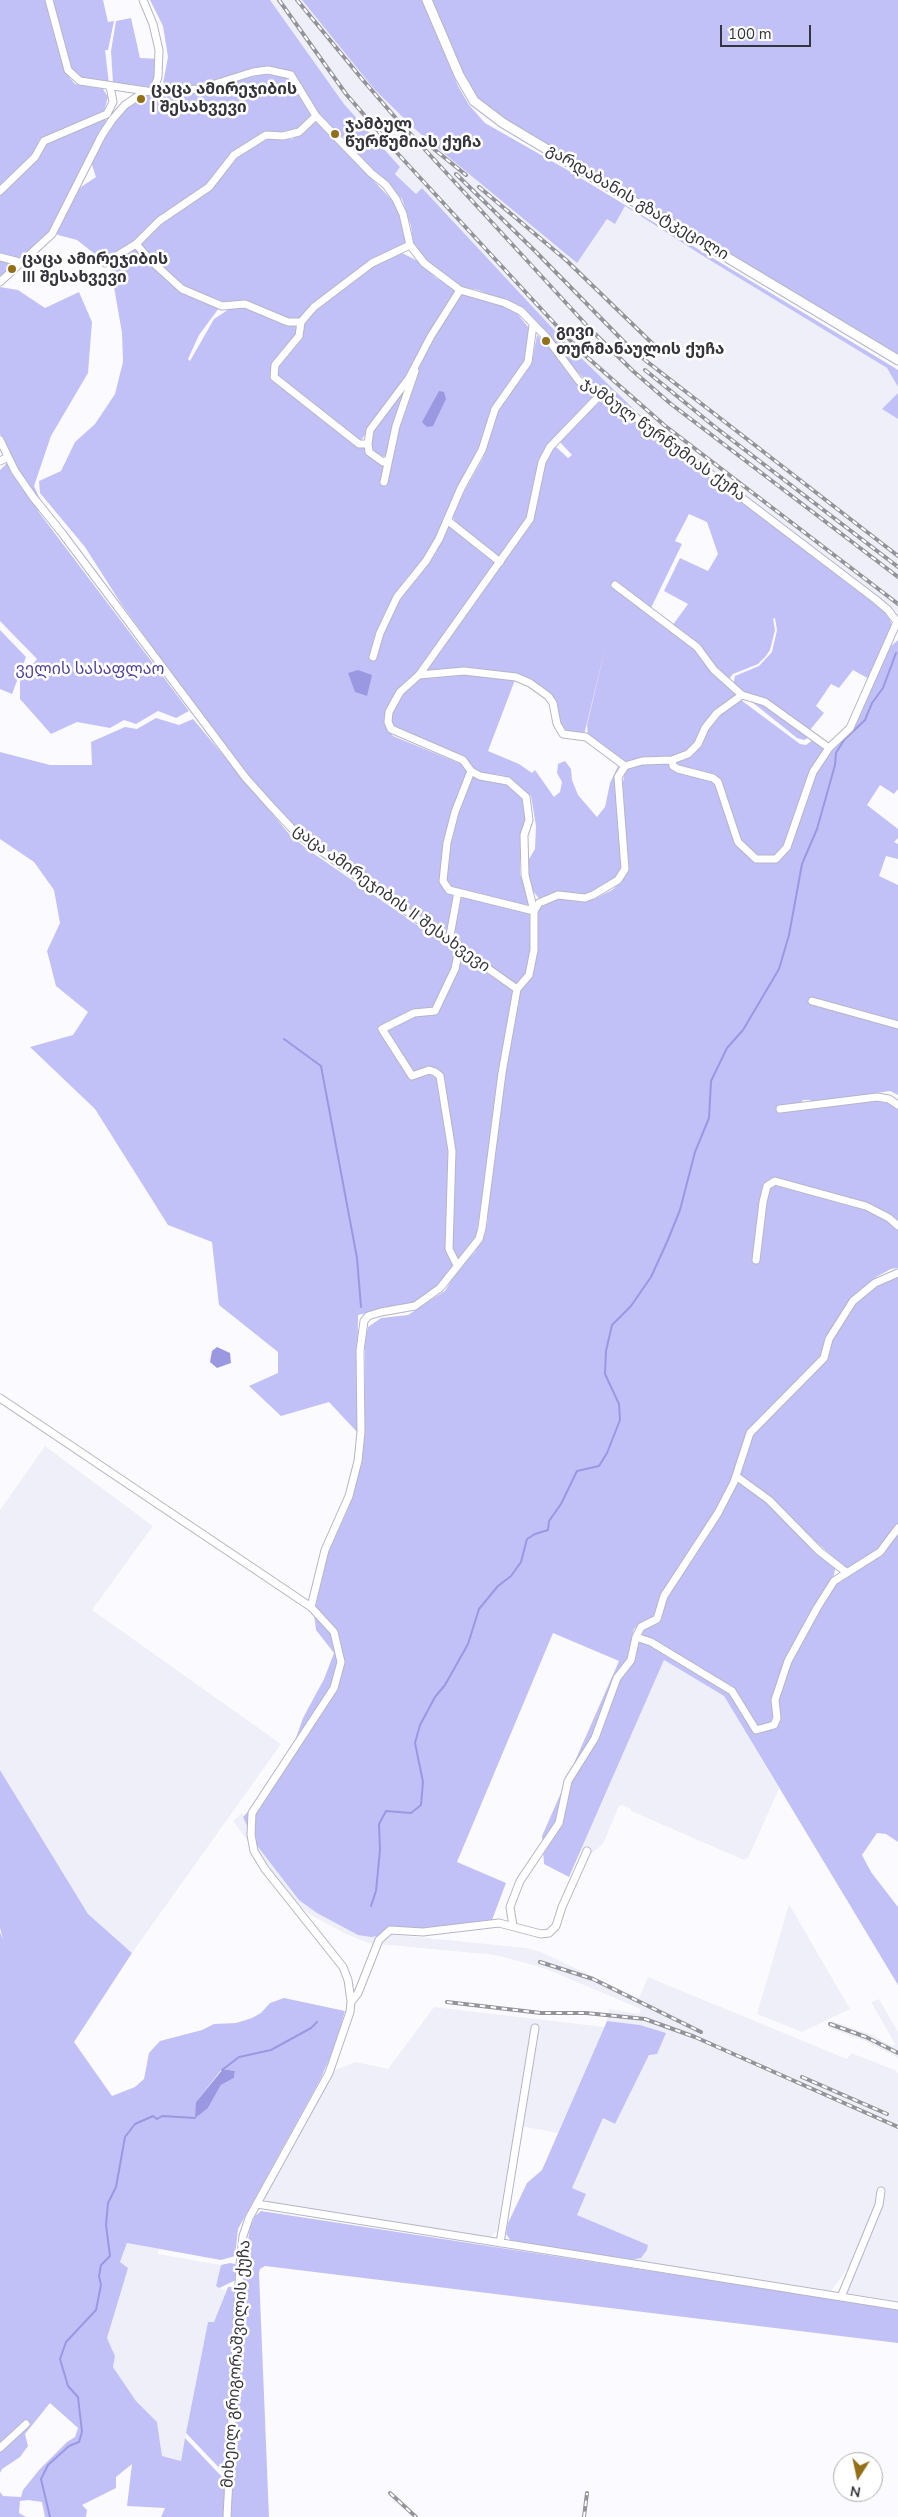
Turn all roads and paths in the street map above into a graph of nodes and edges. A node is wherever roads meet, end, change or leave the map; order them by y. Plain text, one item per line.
1 (49, 0) edge
2 (143, 0) edge
3 (427, 0) edge
4 (110, 86) junction
5 (150, 92) junction
6 (316, 116) junction
7 (0, 191) edge
8 (136, 244) junction
9 (410, 245) junction
10 (0, 257) edge
11 (23, 263) junction
12 (105, 263) dead end
13 (0, 282) edge
14 (460, 290) junction
15 (301, 322) junction
16 (532, 325) junction
17 (898, 360) edge
18 (416, 366) junction
19 (601, 394) junction
20 (0, 440) edge
21 (368, 444) junction
22 (8, 458) junction
23 (388, 460) junction
24 (0, 461) edge
25 (384, 482) dead end
26 (447, 520) junction
27 (500, 562) junction
28 (616, 585) dead end
29 (898, 622) edge
30 (898, 636) edge
31 (886, 647) junction
32 (373, 657) dead end
33 (419, 675) junction
34 (742, 695) junction
35 (829, 748) junction
36 (672, 760) junction
37 (624, 766) junction
38 (470, 771) junction
39 (458, 892) junction
40 (534, 911) junction
41 (449, 941) junction
42 (459, 949) junction
43 (516, 989) junction
44 (812, 1001) dead end
45 (898, 1025) edge
46 (898, 1105) edge
47 (780, 1109) dead end
48 (898, 1226) edge
49 (756, 1260) dead end
50 (457, 1264) junction
51 (898, 1273) edge
52 (0, 1398) edge
53 (736, 1476) junction
54 (898, 1528) edge
55 (846, 1572) junction
56 (311, 1607) junction
57 (636, 1637) junction
58 (587, 1851) dead end
59 (513, 1926) junction
60 (351, 2002) junction
61 (535, 2028) dead end
62 (881, 2191) dead end
63 (257, 2204) junction
64 (500, 2243) junction
65 (841, 2297) junction
66 (898, 2306) edge
67 (26, 2424) dead end
68 (0, 2448) edge
69 (227, 2517) edge

1 - 4 street
2 - 5 street
3 - 17 main road, გარდაბანის გზატკეცილი
4 - 5 street
4 - 7 street
5 - 6 street, ჯამბულ წურწუმიას ქუჩა
5 - 11 street
6 - 8 street
6 - 9 street, ჯამბულ წურწუმიას ქუჩა
8 - 12 street
8 - 15 street
9 - 14 street, ჯამბულ წურწუმიას ქუჩა
9 - 15 street
10 - 11 street
11 - 13 street
14 - 16 street, ჯამბულ წურწუმიას ქუჩა
14 - 18 street
15 - 21 street
16 - 19 street, ჯამბულ წურწუმიას ქუჩა
16 - 26 street
18 - 21 street
18 - 23 street
19 - 27 street
19 - 29 street, ჯამბულ წურწუმიას ქუჩა
20 - 22 street, ცაცა ამირეჯიბის II შესახვევი
21 - 23 street
22 - 24 street
22 - 41 street, ცაცა ამირეჯიბის II შესახვევი
23 - 25 street
26 - 27 street
26 - 32 street
27 - 33 street
28 - 34 street
29 - 31 street
30 - 31 street
31 - 35 street
33 - 37 street
33 - 38 street
34 - 35 street
34 - 36 street
35 - 36 street
36 - 37 street
37 - 40 street
38 - 39 street
38 - 40 street
39 - 40 street
39 - 41 street
40 - 43 street
41 - 42 street, ცაცა ამირეჯიბის II შესახვევი
42 - 43 street, ცაცა ამირეჯიბის II შესახვევი
42 - 50 street
43 - 50 street
44 - 45 street
46 - 47 street
48 - 49 street
50 - 56 street
51 - 53 street
52 - 56 street
53 - 55 street
53 - 57 street
54 - 55 street
55 - 57 street
56 - 60 street
57 - 59 street
58 - 59 street, მიხეილ გრიგორაშვილის ქუჩა
59 - 60 street, მიხეილ გრიგორაშვილის ქუჩა
60 - 63 street, მიხეილ გრიგორაშვილის ქუჩა
61 - 64 street
62 - 65 street
63 - 64 street
63 - 69 street, მიხეილ გრიგორაშვილის ქუჩა
64 - 65 street
65 - 66 street
67 - 68 street

